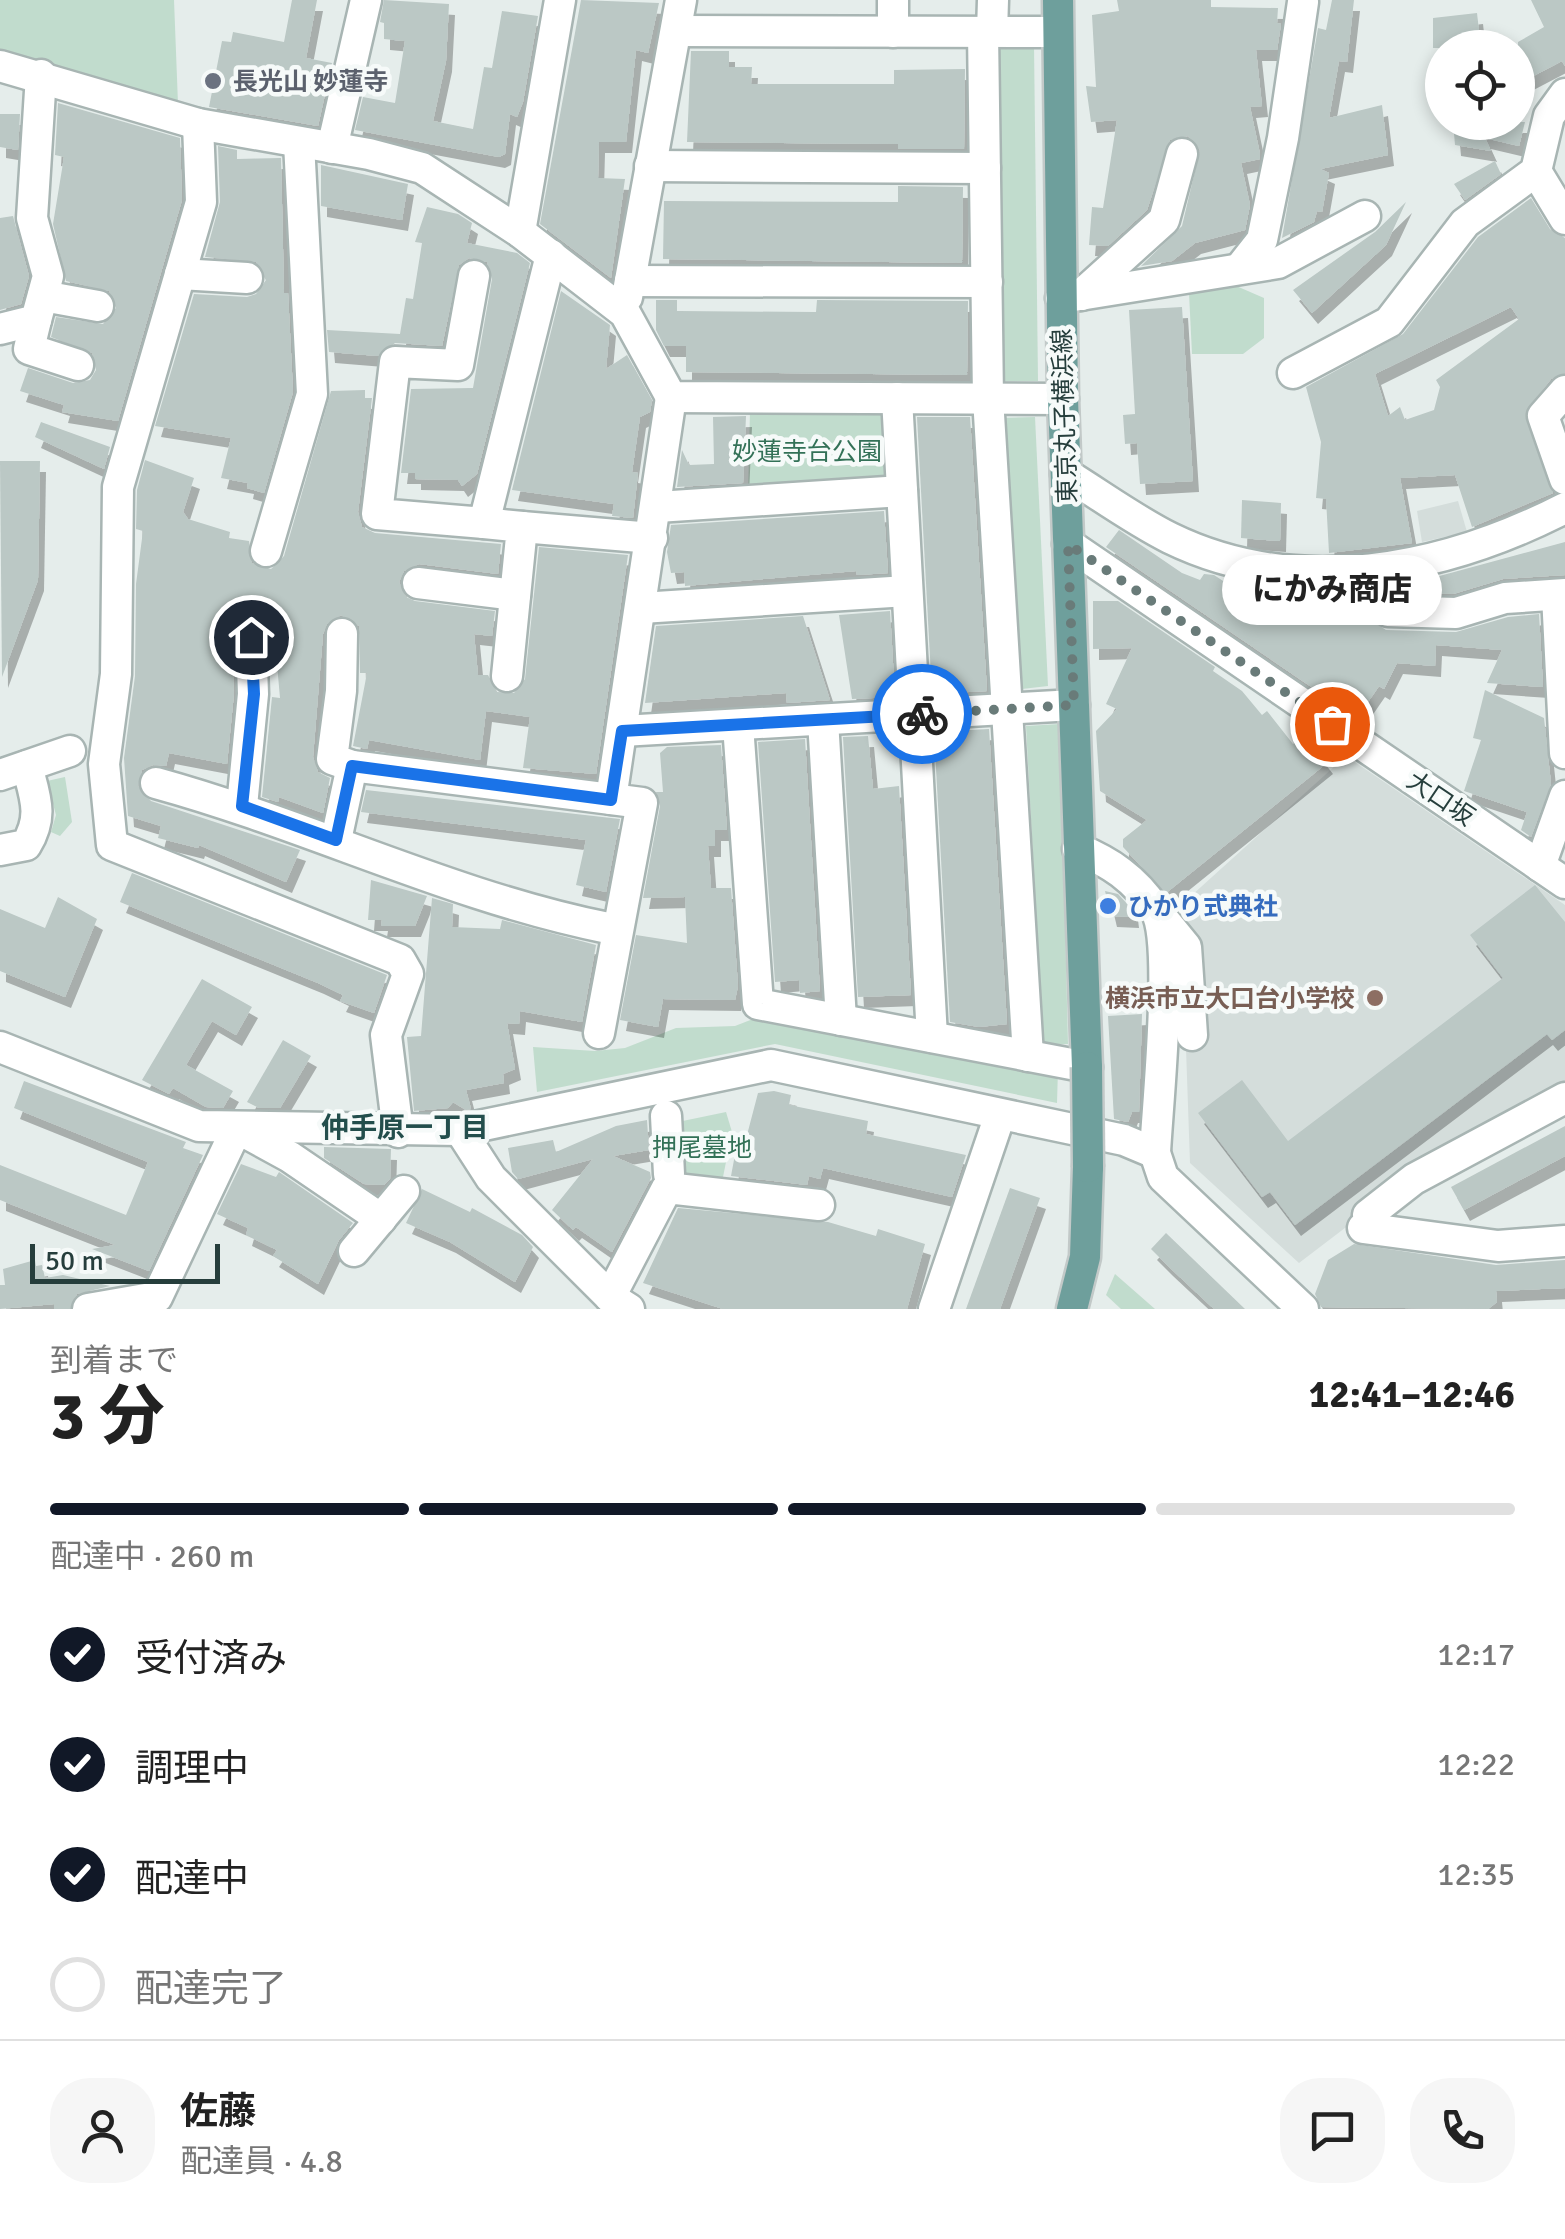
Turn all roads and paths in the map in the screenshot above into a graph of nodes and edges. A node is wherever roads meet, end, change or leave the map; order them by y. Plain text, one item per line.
1 (366, 0) edge
2 (681, 0) edge
3 (893, 0) edge
4 (993, 0) edge
5 (1058, 0) edge
6 (550, 1) edge
7 (1302, 2) edge
8 (676, 31) junction
9 (893, 32) junction
10 (988, 32) junction
11 (1058, 32) junction
12 (0, 66) edge
13 (41, 76) junction
14 (1565, 94) edge
15 (198, 124) junction
16 (299, 143) junction
17 (332, 148) junction
18 (1182, 154) dead end
19 (650, 166) junction
20 (985, 168) junction
21 (1536, 171) junction
22 (1365, 216) dead end
23 (1565, 219) edge
24 (520, 232) junction
25 (551, 256) junction
26 (1240, 268) junction
27 (180, 274) junction
28 (474, 276) dead end
29 (247, 278) dead end
30 (630, 281) junction
31 (987, 282) junction
32 (1071, 296) junction
33 (98, 306) dead end
34 (39, 308) junction
35 (625, 313) junction
36 (0, 328) edge
37 (78, 365) dead end
38 (1293, 373) dead end
39 (1565, 392) edge
40 (671, 396) junction
41 (897, 398) junction
42 (988, 398) junction
43 (1064, 399) junction
44 (1066, 474) junction
45 (1565, 479) edge
46 (902, 490) junction
47 (656, 506) junction
48 (1565, 508) edge
49 (484, 522) junction
50 (522, 527) junction
51 (652, 538) junction
52 (1068, 544) junction
53 (266, 551) dead end
54 (418, 583) dead end
55 (907, 591) junction
56 (1561, 595) edge
57 (515, 596) junction
58 (641, 608) junction
59 (1388, 610) dead end
60 (342, 634) dead end
61 (251, 637) dead end
62 (507, 676) dead end
63 (1074, 705) junction
64 (1008, 709) junction
65 (913, 714) junction
66 (822, 720) junction
67 (738, 725) junction
68 (622, 731) junction
69 (70, 751) dead end
70 (1565, 753) edge
71 (352, 766) junction
72 (13, 770) edge
73 (156, 783) dead end
74 (1565, 796) edge
75 (611, 800) junction
76 (242, 806) junction
77 (336, 840) junction
78 (1078, 848) junction
79 (0, 850) edge
80 (1552, 874) edge
81 (1157, 912) junction
82 (615, 923) junction
83 (841, 1020) junction
84 (599, 1033) dead end
85 (1192, 1035) dead end
86 (932, 1038) junction
87 (0, 1047) edge
88 (1028, 1056) junction
89 (1087, 1067) junction
90 (1565, 1098) edge
91 (673, 1104) junction
92 (1000, 1115) junction
93 (237, 1128) junction
94 (460, 1130) junction
95 (398, 1132) junction
96 (1155, 1153) junction
97 (669, 1174) dead end
98 (404, 1192) dead end
99 (819, 1204) dead end
100 (381, 1219) junction
101 (1565, 1241) edge
102 (354, 1250) dead end
103 (620, 1303) edge
104 (88, 1309) edge
105 (934, 1309) edge
106 (1072, 1309) edge
107 (1302, 1309) edge

1 - 17 street
2 - 8 street
3 - 9 street
4 - 10 street
5 - 11 main road, 東京丸子横浜線
6 - 24 street
7 - 26 street
8 - 9 street
8 - 19 street
9 - 10 street
10 - 11 street
10 - 20 street
11 - 32 main road, 東京丸子横浜線
12 - 13 street
13 - 15 street
13 - 34 street
14 - 21 street
15 - 16 street
15 - 27 street
16 - 17 street
16 - 53 street
17 - 24 street
18 - 32 street
19 - 20 street
19 - 30 street
20 - 31 street
21 - 23 street
21 - 38 street
22 - 26 street
24 - 25 street
25 - 35 street
25 - 49 street
26 - 32 street
27 - 29 street
27 - 95 street
28 - 49 street
30 - 31 street
30 - 35 street
31 - 42 street
32 - 43 main road, 東京丸子横浜線
33 - 34 street
34 - 36 street
34 - 37 street
35 - 40 street
39 - 45 street
40 - 41 street
40 - 47 street
41 - 42 street
41 - 46 street
42 - 43 street
42 - 64 street
43 - 44 main road, 東京丸子横浜線
44 - 48 street
44 - 52 main road, 東京丸子横浜線
46 - 47 street
46 - 55 street
47 - 51 street
49 - 50 street
50 - 51 street
50 - 57 street
51 - 58 street
52 - 63 main road, 東京丸子横浜線
52 - 80 street, 大口坂
54 - 57 street
55 - 58 street
55 - 65 street
56 - 59 street
56 - 70 street
57 - 62 street
58 - 68 street
60 - 71 street
61 - 76 street
63 - 64 street
63 - 78 main road, 東京丸子横浜線
64 - 65 street
64 - 88 street
65 - 66 street
65 - 86 street
66 - 67 street
66 - 83 street
67 - 68 street
67 - 83 street
68 - 75 street
69 - 72 street
71 - 75 street
71 - 77 street
72 - 79 street
73 - 76 street
74 - 80 street
75 - 82 street
76 - 77 street
77 - 82 street
78 - 81 street
78 - 89 main road, 東京丸子横浜線
81 - 85 street
81 - 96 street
82 - 84 street
83 - 86 street
86 - 88 street
87 - 93 street
88 - 89 street
89 - 106 main road, 東京丸子横浜線, bridge
90 - 101 street
91 - 92 street
91 - 94 street
91 - 97 street
92 - 96 street
92 - 105 street
93 - 95 street
93 - 100 street
93 - 104 street
94 - 95 street
94 - 103 street
96 - 107 street
98 - 100 street
99 - 103 street
100 - 102 street

